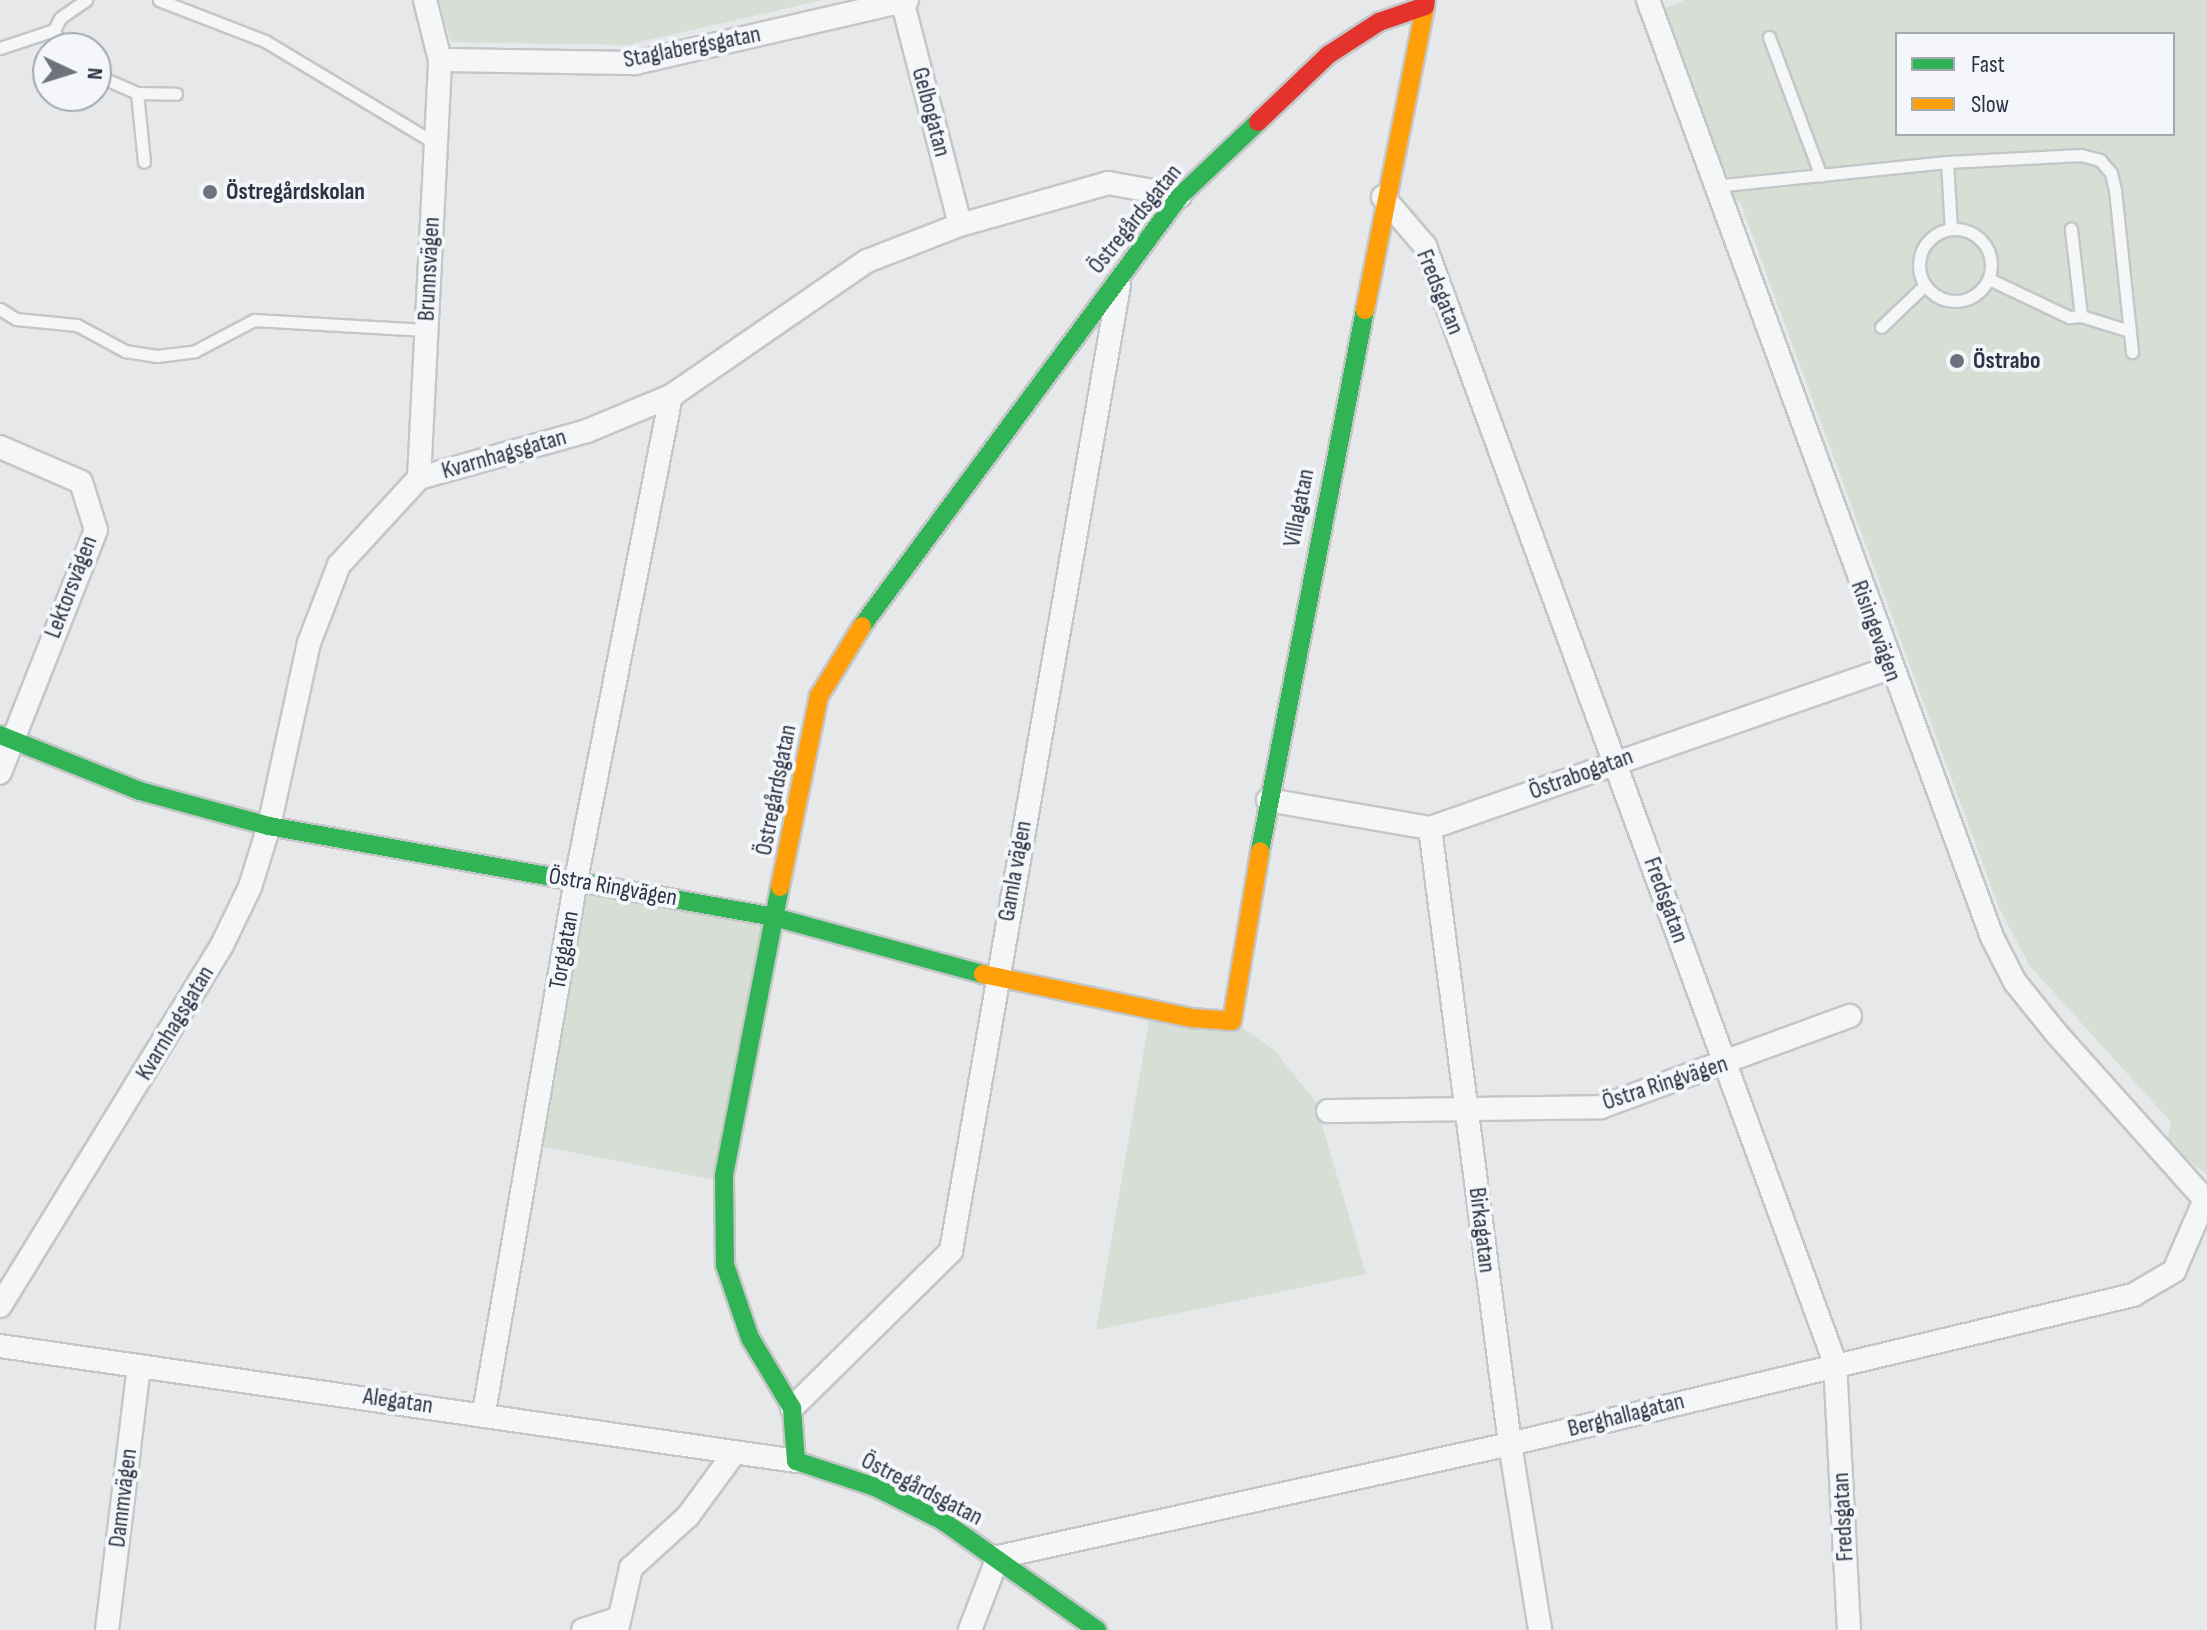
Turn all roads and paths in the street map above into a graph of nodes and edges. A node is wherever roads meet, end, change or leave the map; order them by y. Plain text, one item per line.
1 (86, 0) edge
2 (159, 0) edge
3 (425, 0) edge
4 (1648, 0) edge
5 (904, 1) edge
6 (1425, 3) edge
7 (54, 30) joint
8 (1769, 37) dead end
9 (0, 48) edge
10 (440, 60) junction
11 (112, 82) edge
12 (137, 93) junction
13 (176, 94) dead end
14 (436, 143) junction
15 (144, 162) dead end
16 (1947, 162) junction
17 (1821, 176) junction
18 (1714, 186) junction
19 (1180, 196) junction
20 (1383, 197) junction
21 (960, 225) junction
22 (1951, 229) junction
23 (2071, 229) dead end
24 (1121, 272) junction
25 (1989, 279) junction
26 (1925, 285) junction
27 (0, 309) edge
28 (2081, 316) junction
29 (1881, 327) dead end
30 (426, 330) junction
31 (2130, 331) junction
32 (2132, 352) dead end
33 (671, 396) junction
34 (2, 453) edge
35 (419, 478) junction
36 (1889, 668) junction
37 (6, 737) edge
38 (1615, 762) junction
39 (0, 773) edge
40 (1268, 800) junction
41 (269, 826) junction
42 (1430, 828) junction
43 (576, 880) junction
44 (774, 917) junction
45 (996, 977) junction
46 (1850, 1016) dead end
47 (1232, 1021) joint
48 (1726, 1064) junction
49 (1466, 1106) junction
50 (1328, 1111) dead end
51 (2205, 1202) edge
52 (0, 1306) edge
53 (0, 1346) edge
54 (1835, 1363) junction
55 (139, 1366) junction
56 (792, 1408) junction
57 (484, 1412) junction
58 (1510, 1444) junction
59 (732, 1456) junction
60 (796, 1461) junction
61 (998, 1557) junction
62 (618, 1624) edge
63 (107, 1630) edge
64 (583, 1630) edge
65 (970, 1630) edge
66 (1097, 1630) edge
67 (1540, 1630) edge
68 (1849, 1630) edge

1 - 7 lane
2 - 14 lane
3 - 10 street
4 - 18 street, Risingevägen
5 - 10 street, Staglabergsgatan
5 - 21 street, Gelbogatan
6 - 19 street, Östregårdsgatan
6 - 20 street, Villagatan
7 - 9 lane
8 - 17 lane
10 - 14 street, Brunnsvägen
11 - 12 lane
12 - 13 lane
12 - 15 lane
14 - 30 street, Brunnsvägen
16 - 17 lane
16 - 22 lane
16 - 31 lane
17 - 18 lane
18 - 36 street, Risingevägen
19 - 21 street, Kvarnhagsgatan
19 - 24 street, Östregårdsgatan
20 - 38 street, Fredsgatan
20 - 40 street, Villagatan
21 - 33 street, Kvarnhagsgatan
22 - 25 lane
22 - 26 lane
23 - 28 lane
24 - 44 street, Östregårdsgatan
24 - 45 street, Gamla vägen
25 - 26 lane
25 - 28 lane
26 - 29 lane
27 - 30 lane
28 - 31 lane
30 - 35 street, Brunnsvägen
31 - 32 lane
33 - 35 street, Kvarnhagsgatan
33 - 43 street, Torggatan
34 - 37 street, Lektorsvägen
35 - 41 street, Kvarnhagsgatan
36 - 38 street, Östrabogatan
36 - 51 street, Risingevägen
37 - 39 street, Lektorsvägen
37 - 41 street, Östra Ringvägen
38 - 42 street, Östrabogatan
38 - 48 street, Fredsgatan
40 - 42 street, Östrabogatan
40 - 47 street, Villagatan
41 - 43 street, Östra Ringvägen
41 - 52 street, Kvarnhagsgatan
42 - 49 street, Birkagatan
43 - 44 street, Östra Ringvägen
43 - 57 street, Torggatan
44 - 45 street, Östra Ringvägen
44 - 56 street, Östregårdsgatan
45 - 47 street, Östra Ringvägen
45 - 56 street, Gamla vägen
46 - 48 street, Östra Ringvägen
48 - 49 street, Östra Ringvägen
48 - 54 street, Fredsgatan
49 - 50 street, Östra Ringvägen
49 - 58 street, Birkagatan
51 - 54 street, Berghallagatan
53 - 55 street, Alegatan
54 - 58 street, Berghallagatan
54 - 68 street, Fredsgatan
55 - 57 street, Alegatan
55 - 63 street, Dammvägen
56 - 60 street, Östregårdsgatan
57 - 59 street, Alegatan
58 - 61 street, Berghallagatan
58 - 67 street, Birkagatan
59 - 60 street, Alegatan
59 - 62 street
60 - 61 street, Östregårdsgatan
61 - 65 street
61 - 66 street, Östregårdsgatan
62 - 64 street

